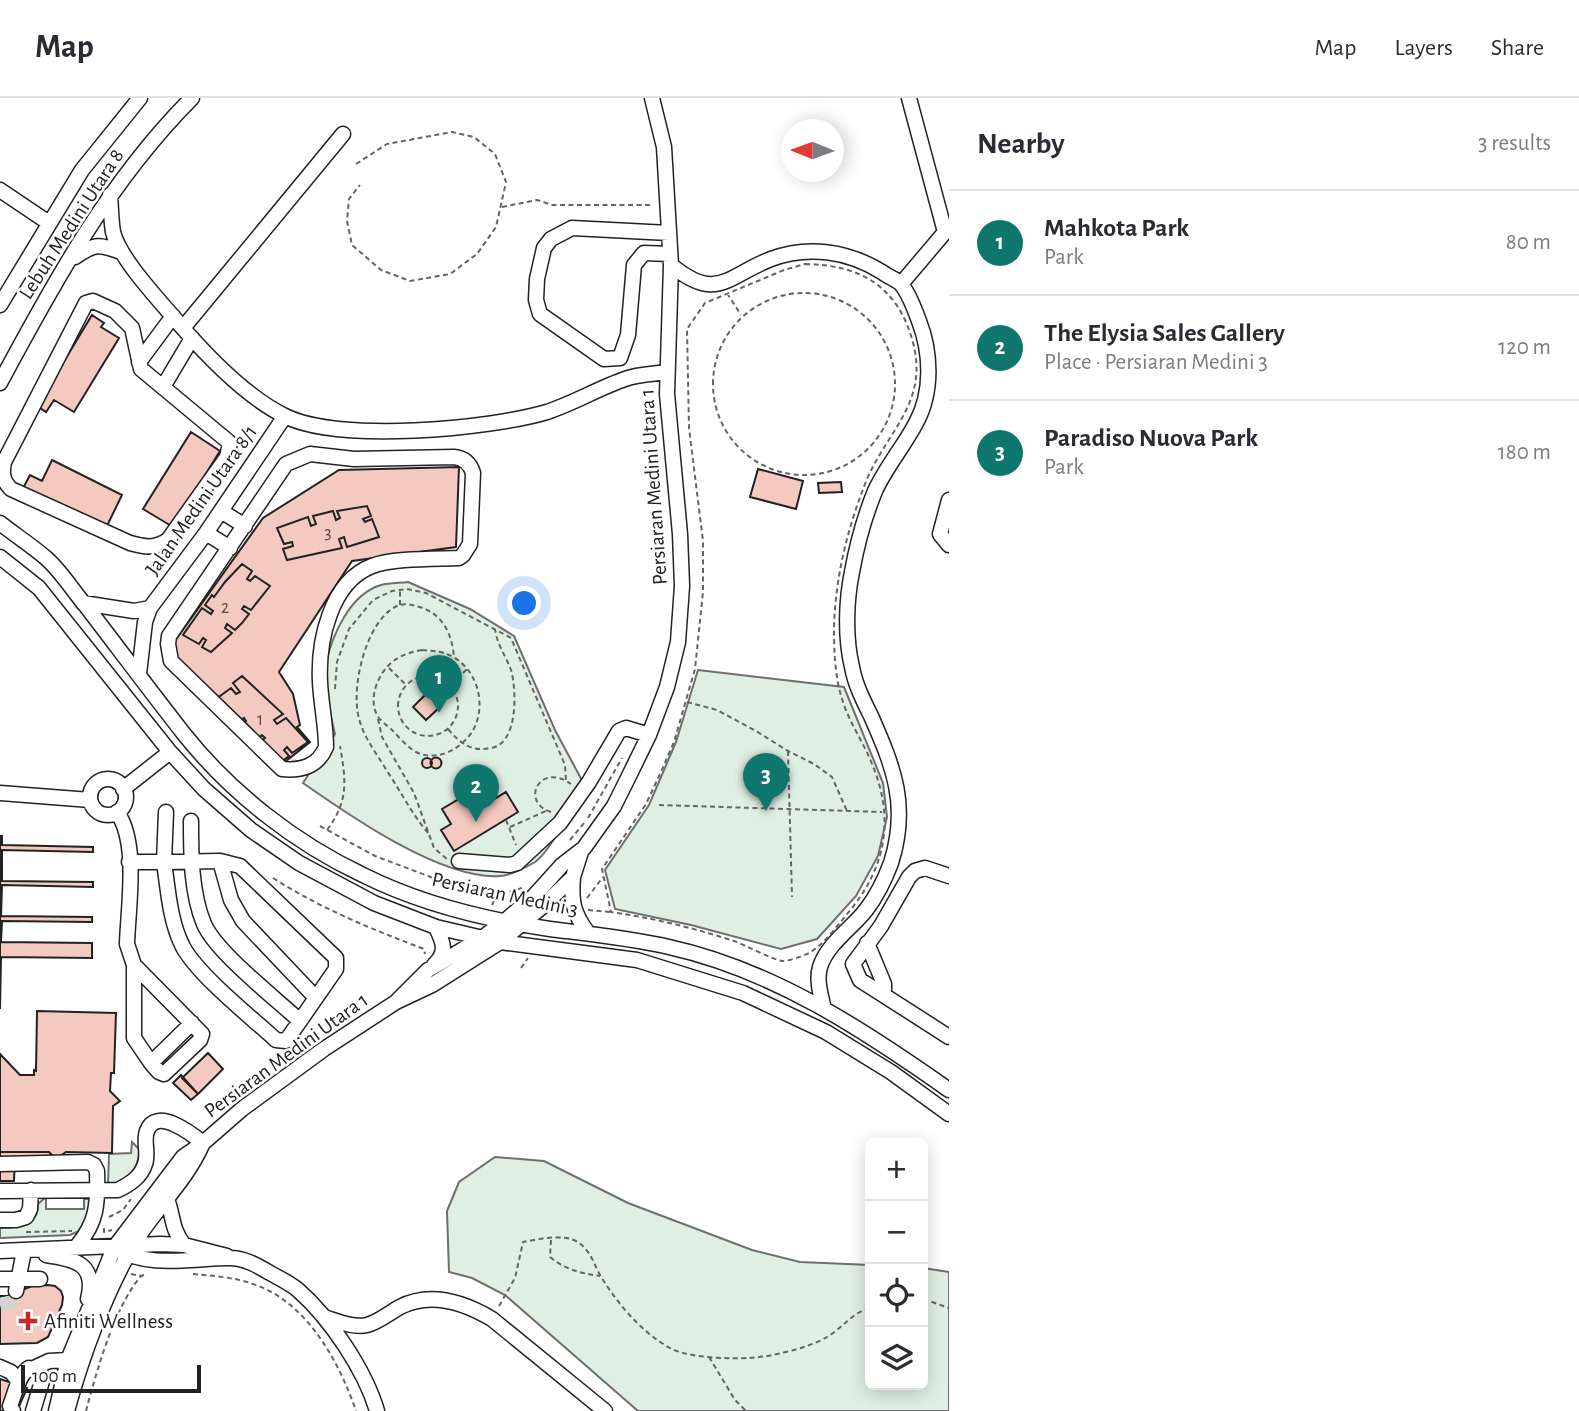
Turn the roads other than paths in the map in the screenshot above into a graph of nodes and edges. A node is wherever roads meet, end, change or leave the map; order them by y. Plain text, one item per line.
1 (140, 98) edge
2 (192, 98) edge
3 (652, 98) edge
4 (909, 98) edge
5 (343, 135) dead end
6 (0, 190) edge
7 (110, 195) junction
8 (49, 223) junction
9 (669, 233) junction
10 (121, 252) junction
11 (671, 260) junction
12 (68, 262) junction
13 (901, 284) junction
14 (0, 305) edge
15 (173, 316) junction
16 (188, 333) junction
17 (139, 362) junction
18 (667, 372) junction
19 (0, 383) edge
20 (163, 387) junction
21 (285, 416) junction
22 (949, 499) edge
23 (221, 510) junction
24 (0, 523) edge
25 (245, 526) junction
26 (206, 533) junction
27 (949, 545) edge
28 (230, 548) junction
29 (0, 557) edge
30 (83, 603) junction
31 (150, 608) junction
32 (139, 674) junction
33 (649, 735) junction
34 (170, 752) junction
35 (124, 789) junction
36 (0, 793) edge
37 (90, 800) junction
38 (117, 812) junction
39 (166, 812) dead end
40 (191, 821) dead end
41 (583, 850) junction
42 (220, 861) junction
43 (129, 862) junction
44 (164, 862) junction
45 (192, 862) junction
46 (459, 862) road end
47 (949, 876) edge
48 (573, 877) junction
49 (506, 920) junction
50 (523, 923) junction
51 (436, 927) junction
52 (588, 933) junction
53 (482, 938) junction
54 (500, 942) junction
55 (867, 943) junction
56 (134, 965) junction
57 (428, 966) junction
58 (884, 996) junction
59 (316, 998) junction
60 (396, 1002) junction
61 (824, 1009) junction
62 (300, 1021) junction
63 (949, 1037) edge
64 (949, 1090) edge
65 (949, 1114) edge
66 (202, 1143) junction
67 (0, 1164) edge
68 (32, 1190) junction
69 (97, 1190) junction
70 (0, 1191) edge
71 (167, 1199) junction
72 (0, 1220) edge
73 (184, 1245) junction
74 (76, 1246) junction
75 (114, 1248) junction
76 (131, 1250) junction
77 (0, 1251) edge
78 (24, 1251) junction
79 (233, 1258) junction
80 (0, 1279) edge
81 (40, 1279) dead end
82 (17, 1285) junction
83 (324, 1317) junction
84 (82, 1324) junction
85 (68, 1360) junction
86 (18, 1372) edge
87 (13, 1411) edge
88 (33, 1411) edge
89 (56, 1411) edge
90 (67, 1411) edge
91 (377, 1411) edge
92 (605, 1411) edge

1 - 8 street, Lebuh Medini Utara 8
2 - 7 street, Lebuh Medini Utara 8
3 - 9 street, Persiaran Medini Utara 1
4 - 13 street
5 - 16 street
6 - 8 street
7 - 10 street
7 - 12 street, Lebuh Medini Utara 8
8 - 14 street, Lebuh Medini Utara 8
9 - 11 street, Persiaran Medini Utara 1
9 - 11 street
10 - 12 street
10 - 15 street
11 - 13 street
11 - 18 street, Persiaran Medini Utara 1
12 - 19 street, Lebuh Medini Utara 8
13 - 61 street
15 - 16 street
15 - 17 street
16 - 20 street
16 - 21 street
17 - 20 street
17 - 20 street
18 - 21 street
18 - 33 street, Persiaran Medini Utara 1
21 - 23 street, Jalan Medini Utara 8/1
22 - 27 street
23 - 25 street
23 - 26 street, Jalan Medini Utara 8/1
24 - 30 street, Persiaran Medini 3
25 - 28 street
25 - 28 street
26 - 28 street
26 - 31 street, Jalan Medini Utara 8/1
29 - 34 street, Persiaran Medini 3
30 - 31 street, Jalan Medini Utara 8/1
30 - 32 street, Persiaran Medini 3
31 - 32 street, Jalan Medini Utara 8/1
32 - 49 street, Persiaran Medini 3
33 - 41 street, Persiaran Medini Utara 1
33 - 46 street
34 - 35 street
34 - 51 street, Persiaran Medini 3
35 - 37 street
35 - 38 street
36 - 37 street
37 - 38 street
38 - 43 street
39 - 44 street
40 - 45 street
41 - 48 street, Persiaran Medini Utara 1
41 - 49 street, Persiaran Medini Utara 1
42 - 45 street
42 - 59 street
42 - 59 street
43 - 44 street
43 - 56 street
44 - 45 street
44 - 62 street
45 - 62 street
47 - 55 street
48 - 50 street, Persiaran Medini Utara 1
48 - 52 street
49 - 50 street, Persiaran Medini 3
49 - 53 street, Persiaran Medini Utara 1
50 - 52 street, Persiaran Medini 3
50 - 54 street, Persiaran Medini Utara 1
51 - 53 street, Persiaran Medini 3
51 - 57 street
52 - 61 street, Persiaran Medini 3
53 - 54 street, Persiaran Medini 3
53 - 57 street, Persiaran Medini Utara 1
54 - 60 street, Persiaran Medini Utara 1
54 - 65 street, Persiaran Medini 3
55 - 58 street
55 - 58 street
56 - 56 street
57 - 60 street, Persiaran Medini Utara 1
58 - 63 street
59 - 62 street
60 - 66 street, Persiaran Medini Utara 1
61 - 64 street, Persiaran Medini 3
66 - 69 street
66 - 71 street, Persiaran Medini Utara 1
66 - 75 street, Persiaran Medini Utara 1
67 - 69 street
68 - 69 street
68 - 70 street
68 - 72 street
69 - 74 street
71 - 73 street
71 - 76 street, Persiaran Medini Utara 1
73 - 76 street
73 - 79 street
74 - 75 street
74 - 78 street
75 - 76 street
75 - 84 street, Persiaran Medini Utara 1
76 - 79 street
76 - 90 street, Persiaran Medini Utara 1
77 - 78 street
78 - 82 street
78 - 84 street
79 - 83 street
80 - 82 street
81 - 82 street
83 - 91 street
83 - 92 street
84 - 85 street, Persiaran Medini Utara 1
85 - 86 street
85 - 89 street, Persiaran Medini Utara 1
86 - 87 street
86 - 88 street

